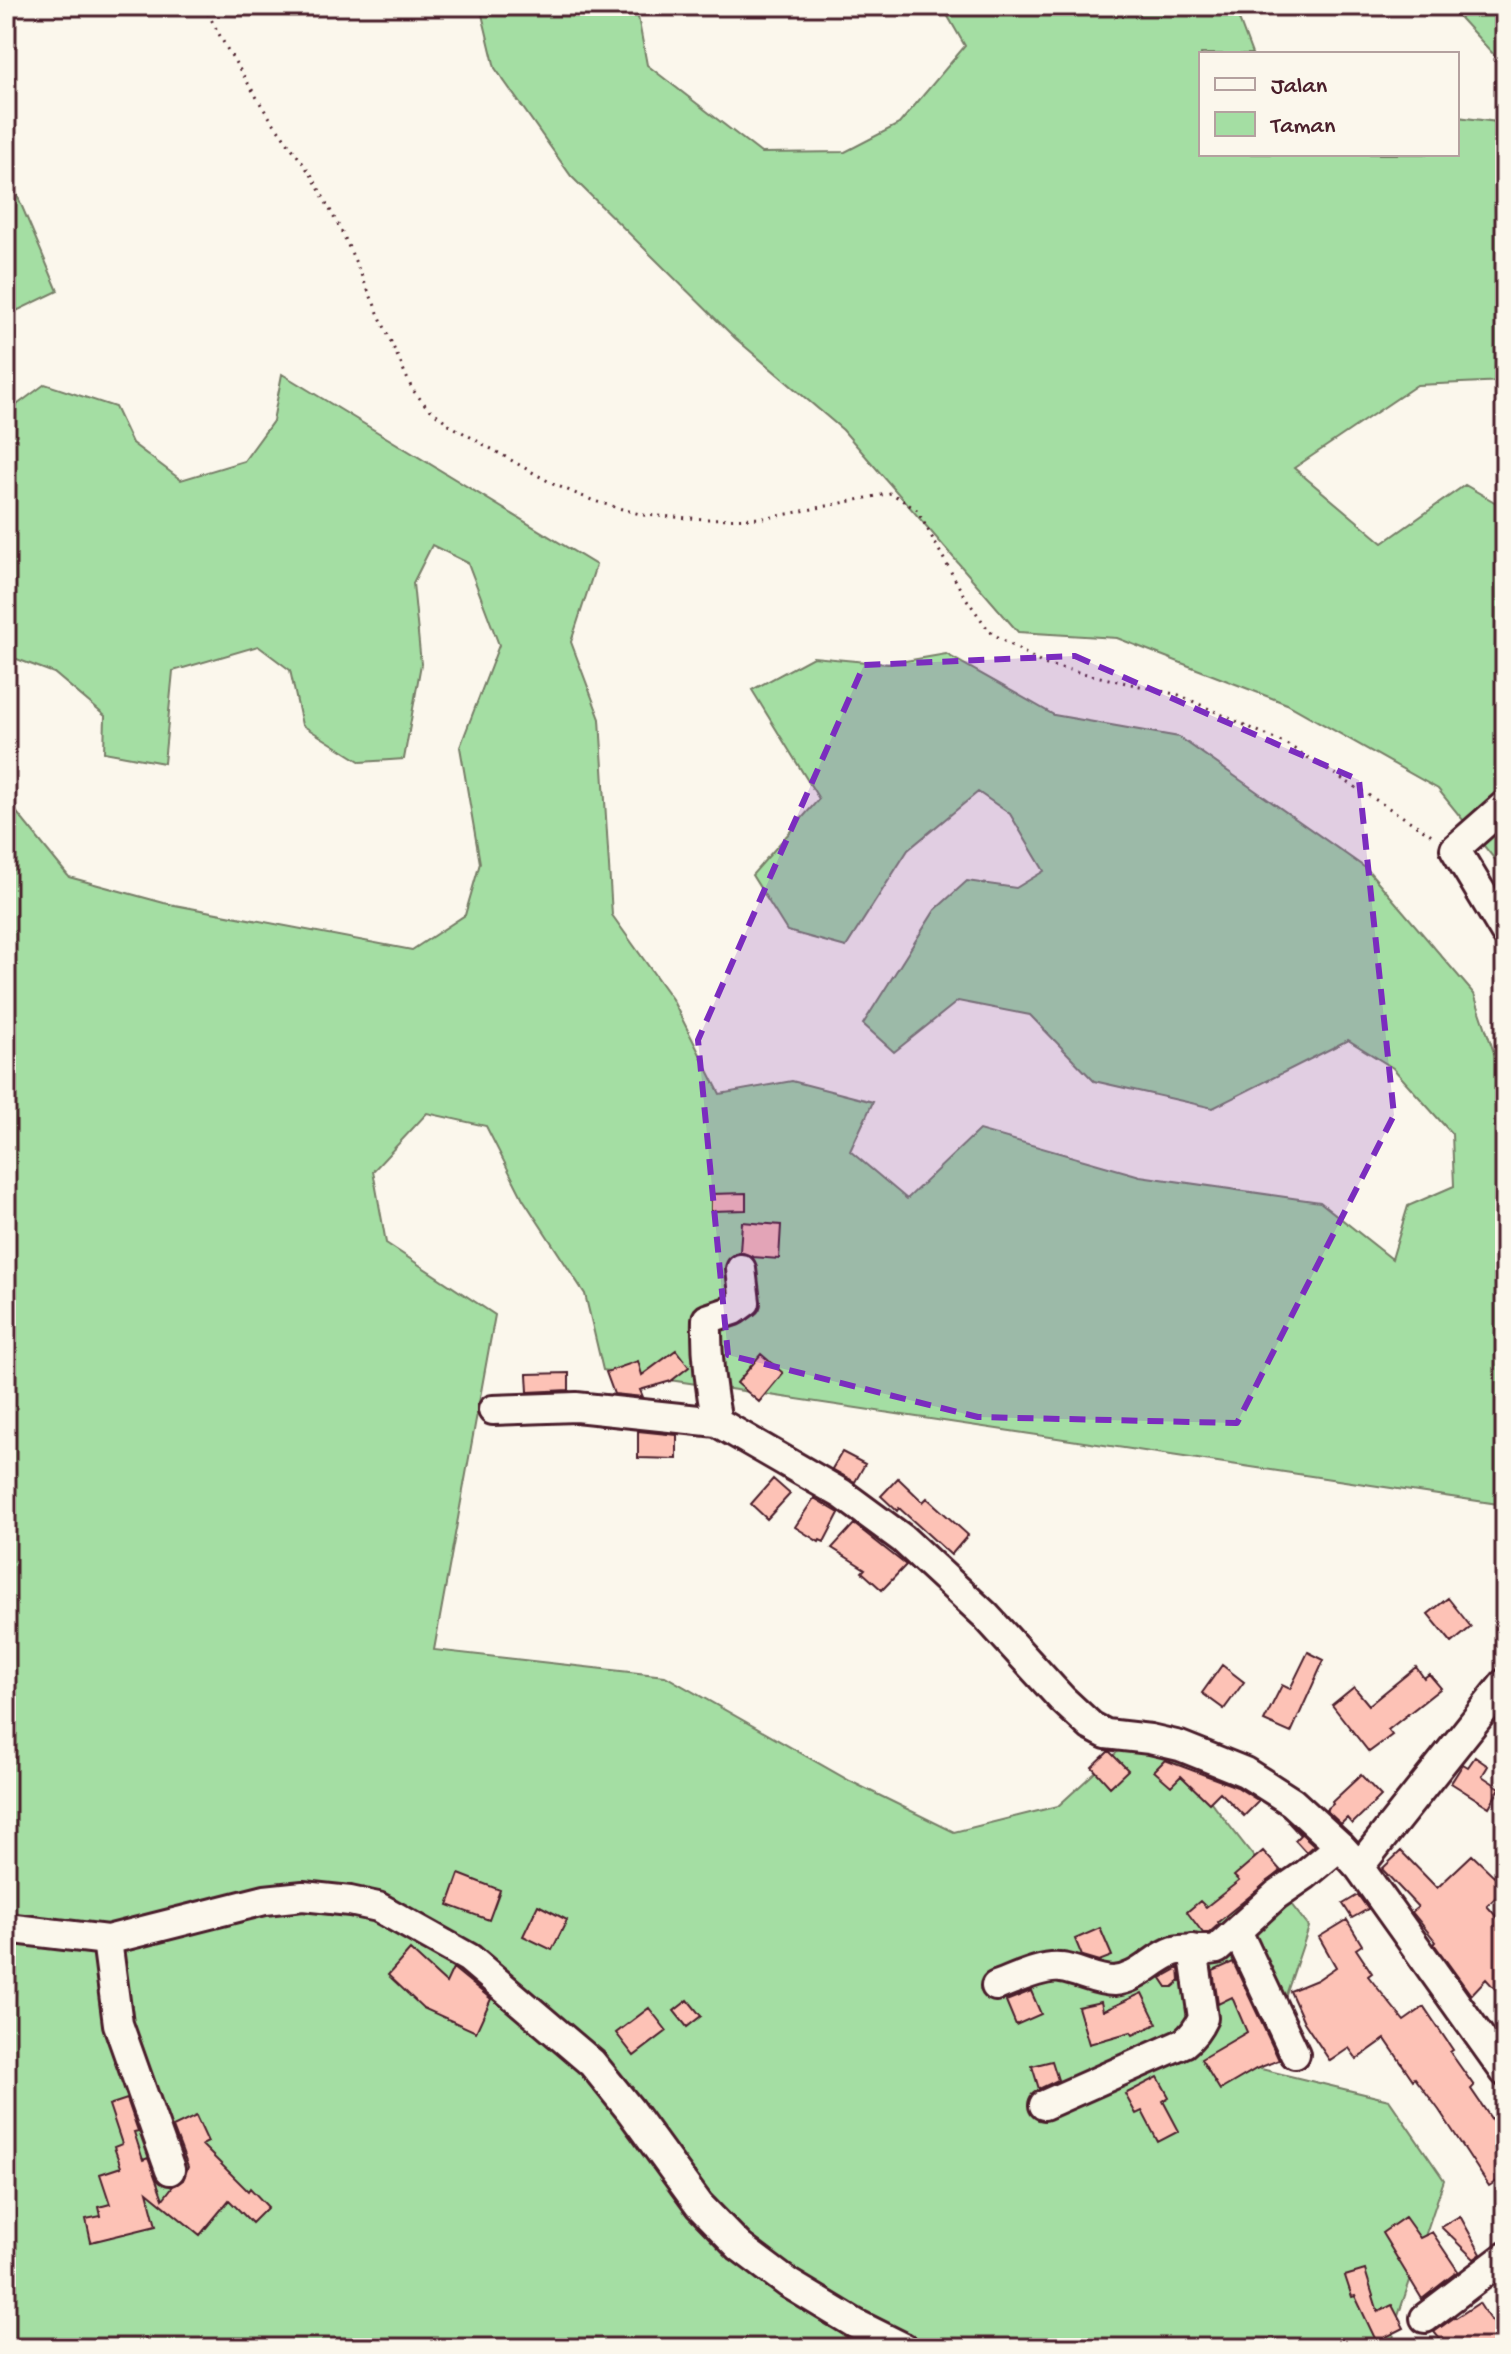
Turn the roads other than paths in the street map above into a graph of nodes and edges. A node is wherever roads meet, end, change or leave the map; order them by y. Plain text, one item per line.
1 (1505, 805) edge
2 (1505, 932) edge
3 (741, 1269) dead end
4 (493, 1410) dead end
5 (717, 1422) junction
6 (1505, 1683) edge
7 (1340, 1846) junction
8 (1359, 1867) junction
9 (6, 1928) edge
10 (1237, 1931) junction
11 (107, 1940) junction
12 (1193, 1949) junction
13 (996, 1986) dead end
14 (1295, 2054) dead end
15 (1505, 2072) edge
16 (1044, 2105) dead end
17 (170, 2170) dead end
18 (1505, 2257) edge
19 (1425, 2318) dead end
20 (904, 2348) edge

1 - 2 street
3 - 5 street
4 - 5 street
5 - 7 street
6 - 8 street
7 - 8 street
7 - 10 street
8 - 15 street
9 - 11 street
10 - 12 street
10 - 14 street
11 - 17 street
11 - 20 street
12 - 13 street
12 - 16 street
18 - 19 street

